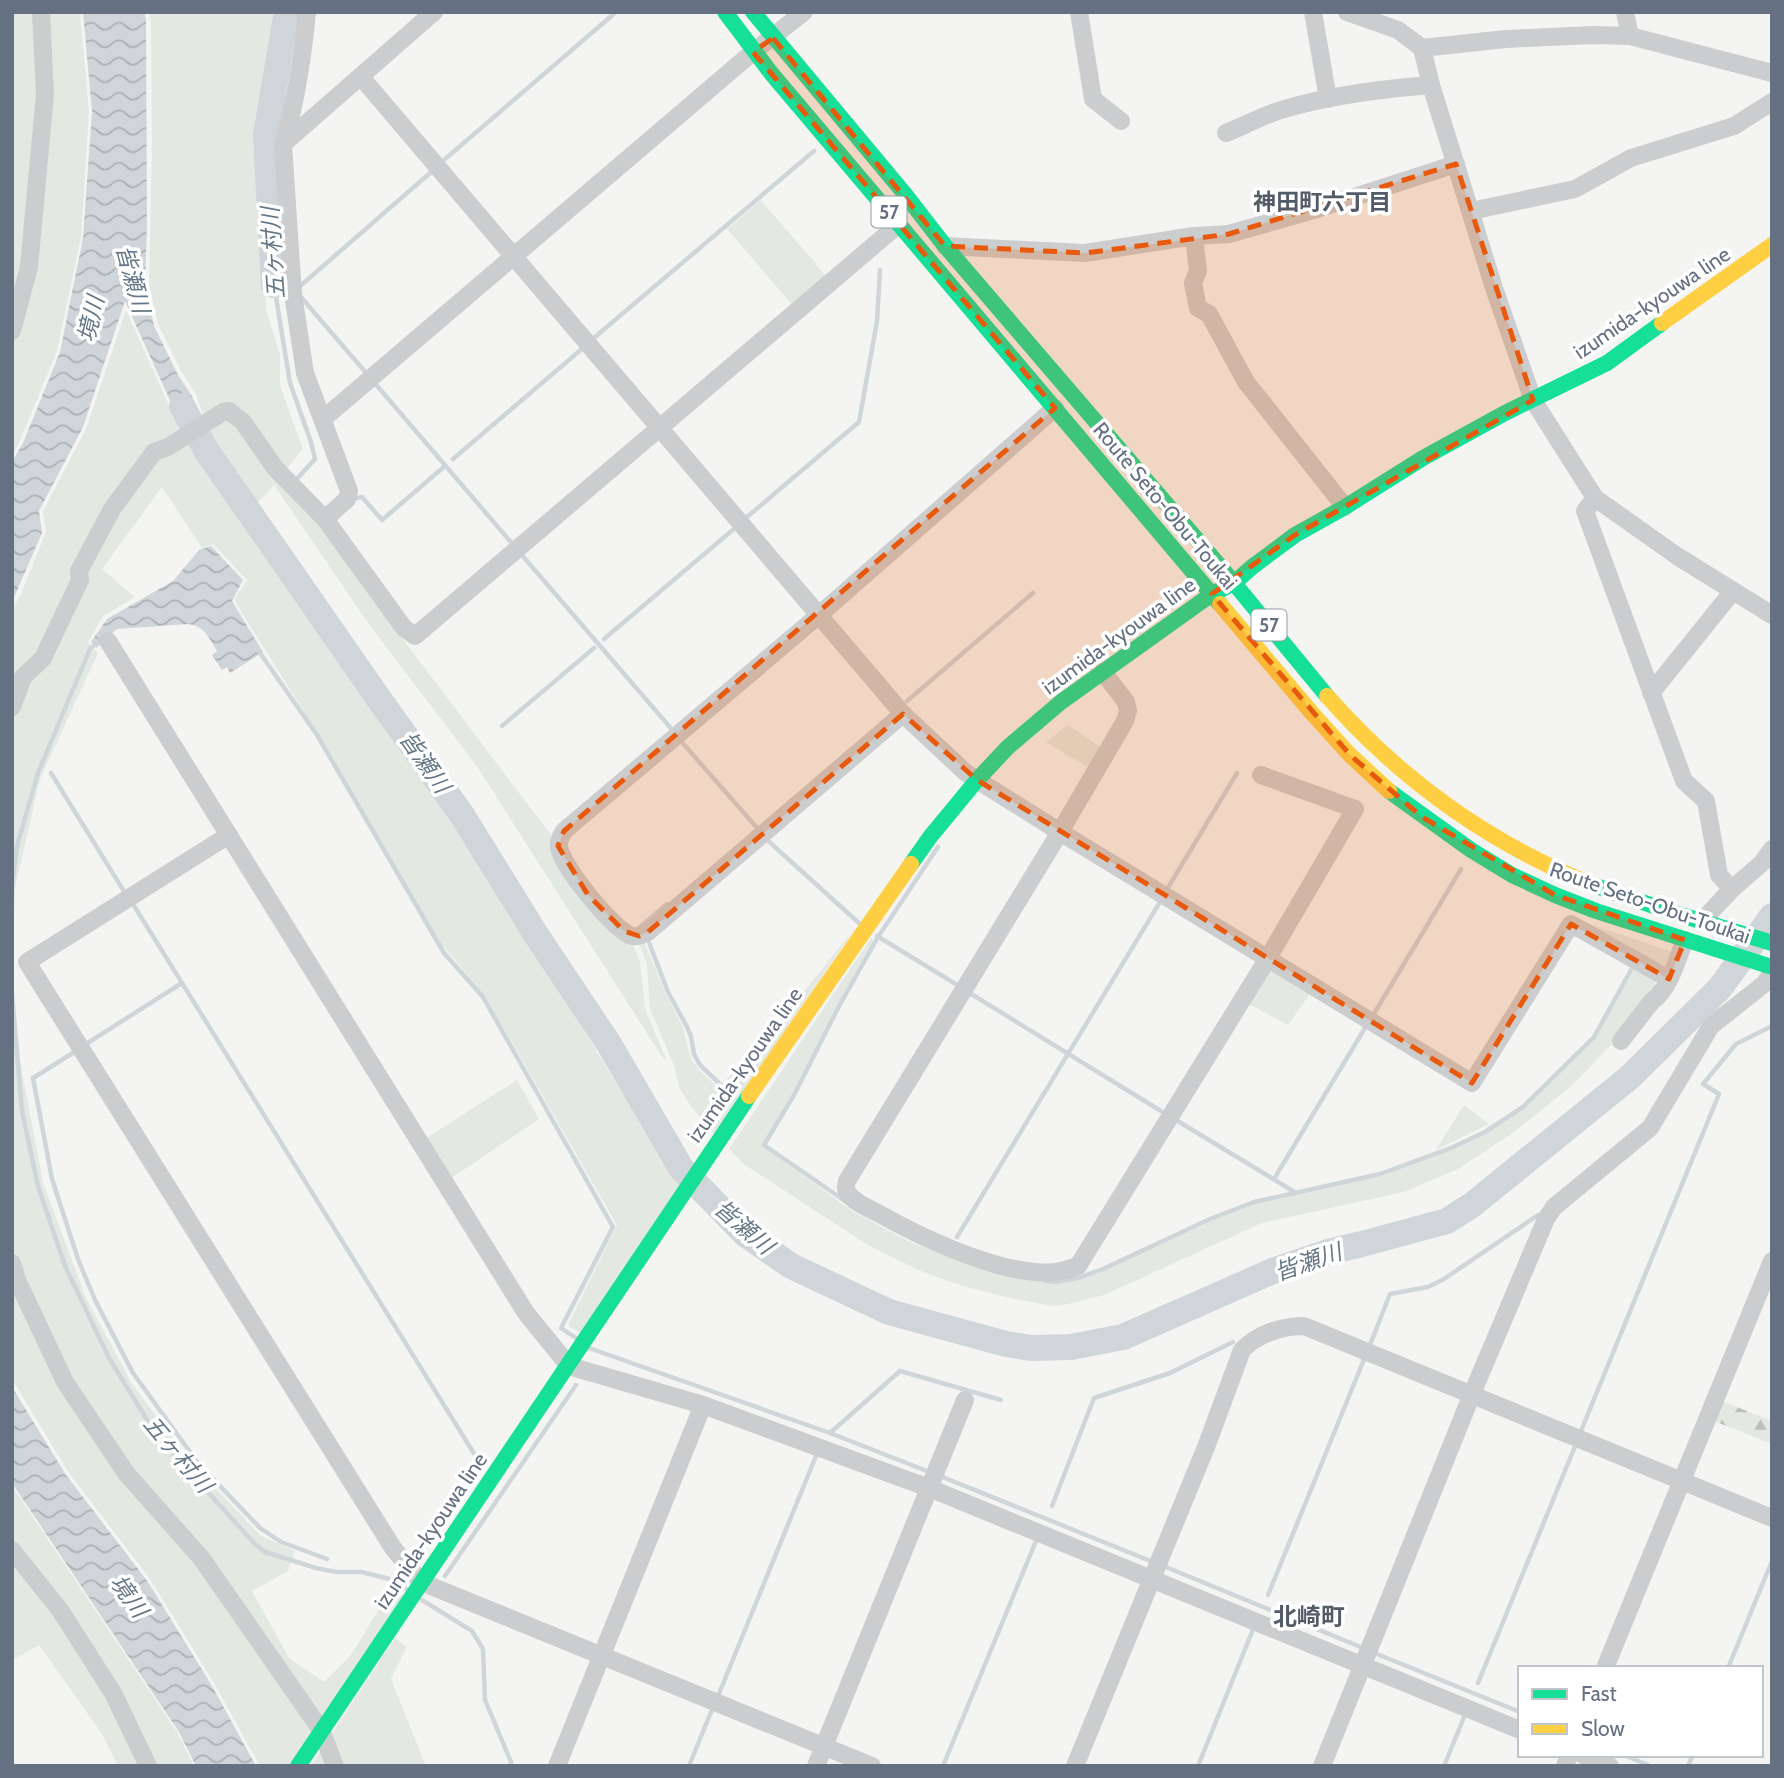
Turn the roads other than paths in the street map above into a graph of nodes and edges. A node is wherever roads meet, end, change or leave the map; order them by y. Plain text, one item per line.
1 (41, 12) edge
2 (307, 12) edge
3 (434, 12) edge
4 (725, 12) edge
5 (753, 12) edge
6 (804, 12) edge
7 (1079, 12) edge
8 (1313, 12) edge
9 (1347, 12) edge
10 (1626, 12) edge
11 (1630, 36) junction
12 (773, 38) junction
13 (1422, 48) junction
14 (753, 51) junction
15 (1772, 73) edge
16 (361, 77) junction
17 (1431, 85) junction
18 (1328, 99) junction
19 (1772, 102) edge
20 (1121, 121) dead end
21 (1226, 133) dead end
22 (283, 144) junction
23 (1456, 164) junction
24 (1471, 211) junction
25 (899, 224) junction
26 (1194, 236) junction
27 (1772, 245) edge
28 (945, 246) junction
29 (514, 257) junction
30 (12, 331) edge
31 (1533, 400) junction
32 (1055, 408) junction
33 (323, 419) junction
34 (660, 428) junction
35 (1595, 498) junction
36 (1345, 507) junction
37 (325, 519) junction
38 (1234, 583) junction
39 (1733, 591) junction
40 (1212, 594) junction
41 (819, 615) junction
42 (1772, 615) edge
43 (108, 641) dead end
44 (1103, 672) junction
45 (1651, 693) junction
46 (12, 706) edge
47 (902, 714) junction
48 (1261, 775) dead end
49 (977, 780) junction
50 (1060, 832) junction
51 (229, 835) junction
52 (1772, 849) edge
53 (1732, 889) junction
54 (1706, 922) junction
55 (1690, 941) junction
56 (1772, 943) edge
57 (1268, 958) junction
58 (1771, 969) edge
59 (1669, 979) junction
60 (1621, 1041) dead end
61 (1772, 1261) edge
62 (12, 1263) edge
63 (572, 1362) junction
64 (1472, 1394) junction
65 (965, 1400) dead end
66 (703, 1405) junction
67 (933, 1478) junction
68 (1681, 1481) junction
69 (1772, 1518) edge
70 (12, 1550) edge
71 (1154, 1577) junction
72 (420, 1584) junction
73 (602, 1654) junction
74 (1364, 1662) junction
75 (1606, 1666) edge
76 (1518, 1729) edge
77 (316, 1736) junction
78 (824, 1746) junction
79 (1588, 1757) edge
80 (148, 1766) edge
81 (298, 1766) edge
82 (335, 1766) edge
83 (557, 1766) edge
84 (816, 1766) edge
85 (872, 1766) edge
86 (1075, 1766) edge
87 (1322, 1766) edge
88 (1610, 1766) edge

1 - 30 street
2 - 22 street
3 - 16 street
4 - 14 main road, Route Seto-Obu-Toukai / 57
5 - 12 main road, Route Seto-Obu-Toukai / 57
6 - 12 street
7 - 20 street
8 - 18 street
9 - 13 street
10 - 11 street
11 - 13 street
11 - 15 street
12 - 14 street
12 - 28 main road, Route Seto-Obu-Toukai / 57
13 - 17 street
14 - 25 main road, Route Seto-Obu-Toukai / 57
14 - 29 street
16 - 22 street
16 - 29 street
17 - 18 street
17 - 23 street
18 - 21 street
19 - 24 street
22 - 33 street
23 - 24 street
23 - 26 street
24 - 31 street
25 - 32 main road, Route Seto-Obu-Toukai / 57
25 - 34 street
26 - 28 street
26 - 36 street
27 - 31 main road, izumida-kyouwa line
28 - 38 main road, Route Seto-Obu-Toukai / 57
29 - 33 street
29 - 34 street
31 - 35 street
31 - 36 main road, izumida-kyouwa line
32 - 40 main road, Route Seto-Obu-Toukai / 57
32 - 41 street
33 - 37 street
34 - 37 street
34 - 41 street
35 - 39 street
35 - 45 street
36 - 38 main road, izumida-kyouwa line
37 - 46 street
38 - 40 main road, izumida-kyouwa line
38 - 54 main road, Route Seto-Obu-Toukai / 57
39 - 42 street
39 - 45 street
40 - 44 main road, izumida-kyouwa line
40 - 55 main road, Route Seto-Obu-Toukai / 57
41 - 47 street
41 - 47 street
43 - 51 street
44 - 49 main road, izumida-kyouwa line
44 - 50 street
45 - 53 street
47 - 49 street
48 - 57 street
49 - 50 street
49 - 63 main road, izumida-kyouwa line
50 - 57 street
50 - 57 street
51 - 63 street
51 - 72 street
52 - 53 street
53 - 54 street
54 - 56 main road, Route Seto-Obu-Toukai / 57
55 - 58 main road, Route Seto-Obu-Toukai / 57
55 - 59 street
57 - 59 street
58 - 64 street
59 - 60 street
61 - 68 street
62 - 77 street
63 - 66 street
63 - 72 main road, izumida-kyouwa line
64 - 68 street
64 - 71 street
64 - 74 street
65 - 67 street
66 - 67 street
66 - 73 street
67 - 71 street
67 - 78 street
68 - 69 street
68 - 75 street
70 - 80 street
71 - 74 street
71 - 86 street
72 - 73 street
72 - 77 main road, izumida-kyouwa line
73 - 78 street
73 - 83 street
74 - 76 street
74 - 87 street
77 - 81 main road, izumida-kyouwa line
77 - 82 street
78 - 84 street
78 - 85 street
79 - 88 street

